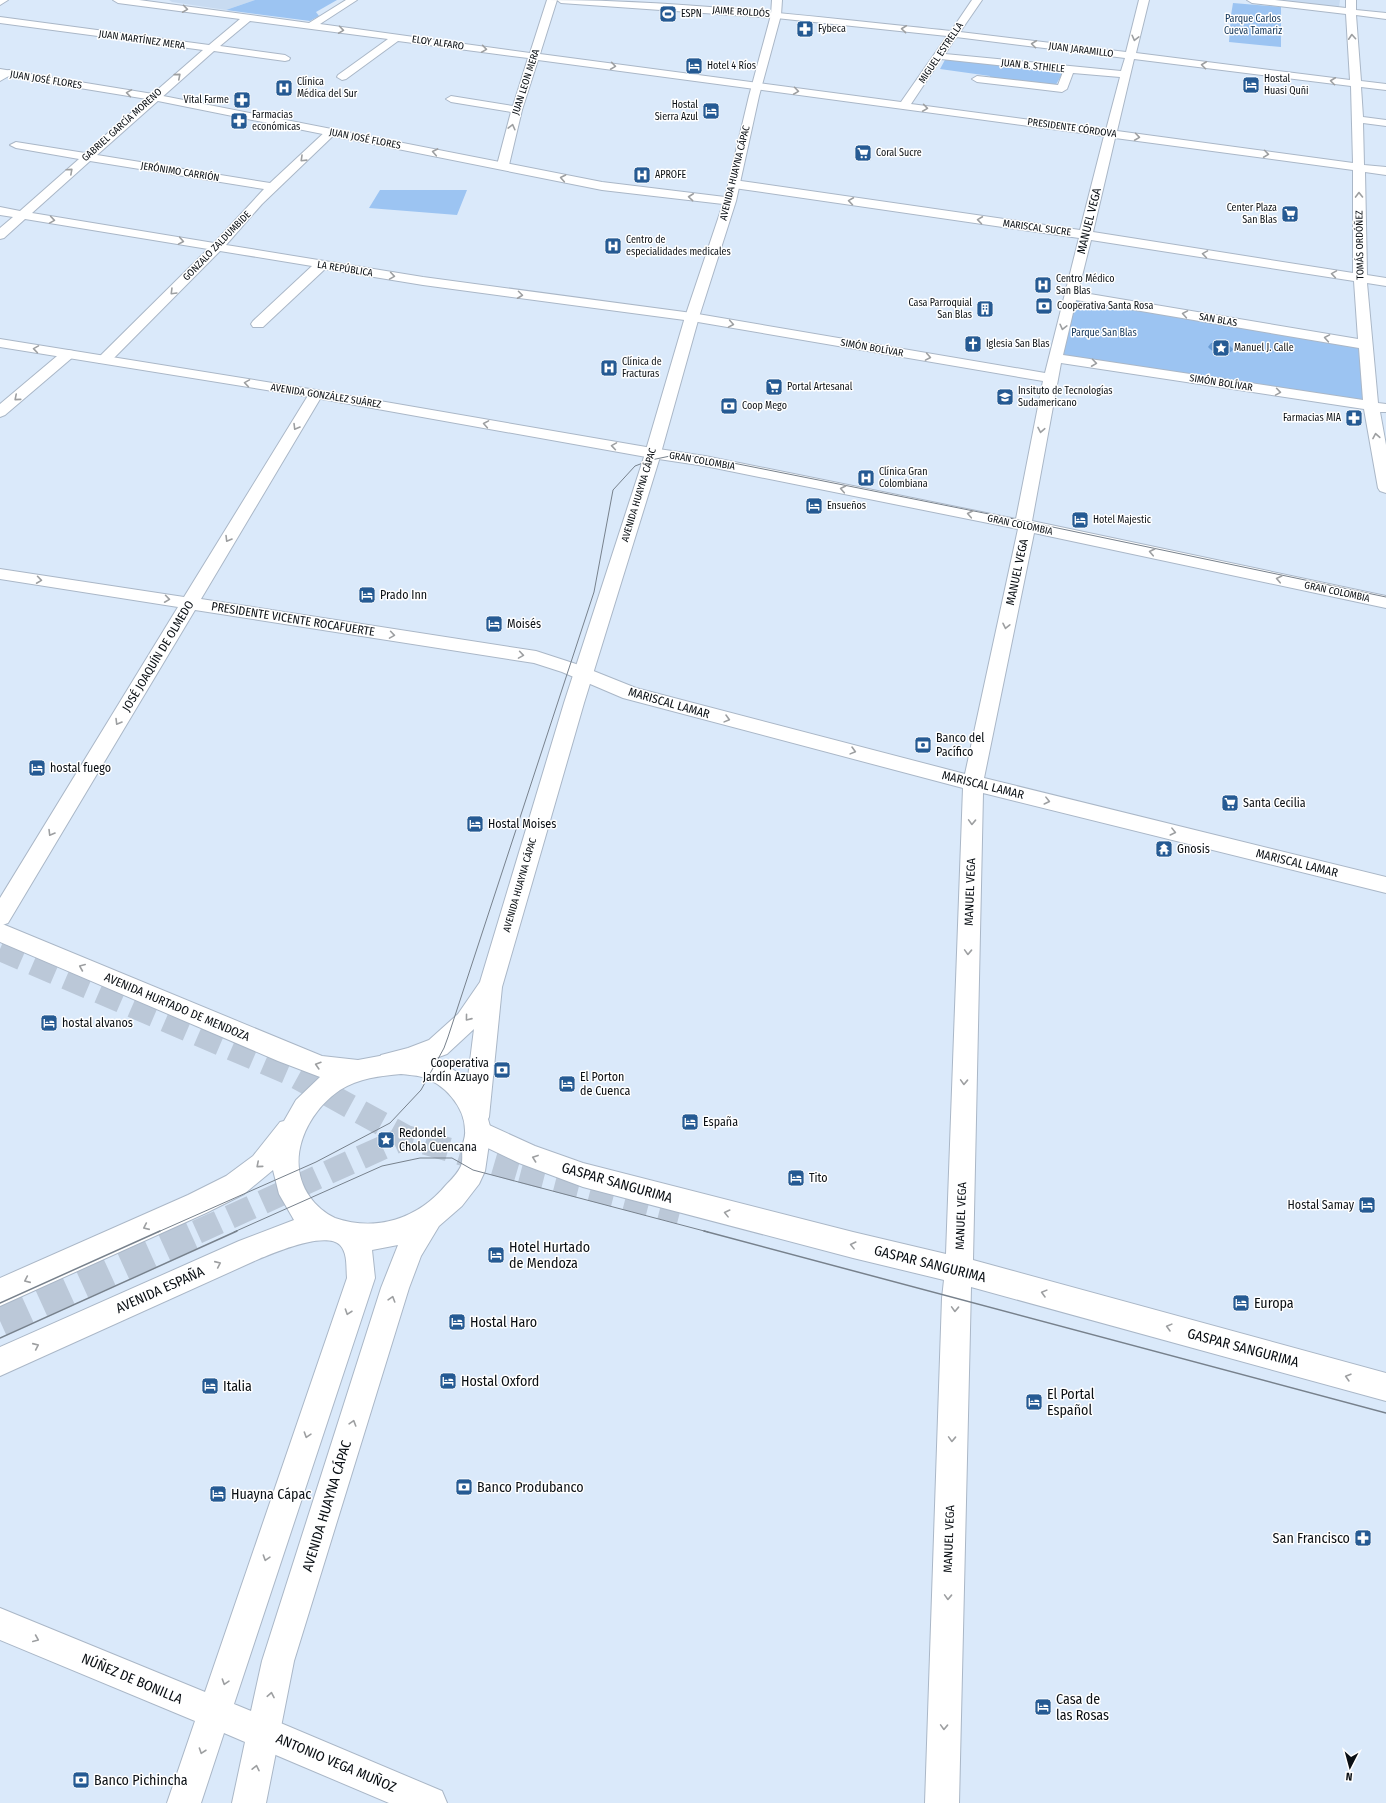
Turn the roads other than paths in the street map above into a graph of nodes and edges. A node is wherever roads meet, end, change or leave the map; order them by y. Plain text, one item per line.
1 (3, 0) edge
2 (118, 0) edge
3 (162, 0) edge
4 (352, 0) edge
5 (552, 0) edge
6 (561, 0) edge
7 (777, 0) edge
8 (978, 0) edge
9 (1144, 0) edge
10 (1252, 0) edge
11 (0, 2) edge
12 (150, 4) junction
13 (1351, 6) edge
14 (776, 15) junction
15 (1386, 16) edge
16 (248, 18) junction
17 (0, 20) edge
18 (311, 26) junction
19 (954, 34) junction
20 (397, 37) junction
21 (210, 48) junction
22 (535, 56) junction
23 (940, 56) junction
24 (1131, 56) junction
25 (285, 58) dead end
26 (1068, 69) junction
27 (3, 74) edge
28 (1126, 75) junction
29 (342, 78) dead end
30 (977, 79) dead end
31 (1356, 84) junction
32 (758, 86) junction
33 (1386, 87) edge
34 (153, 97) junction
35 (451, 99) dead end
36 (905, 105) junction
37 (517, 110) junction
38 (1356, 119) junction
39 (1386, 122) edge
40 (331, 132) junction
41 (1111, 133) junction
42 (16, 145) dead end
43 (86, 156) junction
44 (503, 165) junction
45 (1358, 167) junction
46 (1386, 171) edge
47 (734, 184) junction
48 (273, 187) junction
49 (730, 201) junction
50 (0, 211) edge
51 (22, 215) junction
52 (0, 235) edge
53 (1086, 235) junction
54 (216, 247) junction
55 (321, 265) junction
56 (1360, 278) junction
57 (1386, 282) edge
58 (1071, 295) junction
59 (692, 317) junction
60 (258, 324) dead end
61 (0, 343) edge
62 (1366, 345) junction
63 (68, 354) junction
64 (1055, 358) junction
65 (104, 360) junction
66 (1051, 378) junction
67 (316, 394) junction
68 (1371, 406) junction
69 (1386, 408) edge
70 (0, 412) edge
71 (652, 452) junction
72 (1386, 488) edge
73 (1027, 526) junction
74 (0, 574) edge
75 (1386, 602) edge
76 (190, 603) junction
77 (583, 674) junction
78 (973, 783) junction
79 (1386, 885) edge
80 (0, 917) edge
81 (0, 932) edge
82 (490, 987) junction
83 (368, 1067) junction
84 (477, 1124) junction
85 (294, 1125) junction
86 (430, 1217) junction
87 (336, 1232) junction
88 (959, 1270) junction
89 (0, 1292) edge
90 (0, 1362) edge
91 (1386, 1388) edge
92 (0, 1624) edge
93 (215, 1714) junction
94 (264, 1733) junction
95 (184, 1803) edge
96 (249, 1803) edge
97 (430, 1803) edge
98 (942, 1803) edge

1 - 11 street
2 - 12 street, ELOY ALFARO
3 - 12 street
4 - 18 street
5 - 22 street, JUAN LEON MERA
6 - 14 street, JAIME ROLDÓS
7 - 14 street, AVENIDA HUAYNA CÁPAC
8 - 19 street, MIGUEL ESTRELLA
9 -> 24 street, MANUEL VEGA
10 - 13 street
12 -> 16 street, ELOY ALFARO
13 - 15 street
31 -> 13 street, TOMÁS ORDÓÑEZ
19 -> 14 street, JUAN JARAMILLO
14 - 32 street, AVENIDA HUAYNA CÁPAC
16 - 18 street, ELOY ALFARO
16 - 21 street, GABRIEL GARCÍA MORENO
17 - 21 street, JUAN MARTÍNEZ MERA
18 -> 20 street, ELOY ALFARO
19 - 23 street, MIGUEL ESTRELLA
24 -> 19 street, JUAN JARAMILLO
20 -> 22 street, ELOY ALFARO
20 - 29 street
21 - 25 street, JUAN MARTÍNEZ MERA
34 -> 21 street, GABRIEL GARCÍA MORENO
22 -> 32 street, ELOY ALFARO
22 - 37 street, JUAN LEON MERA
23 - 26 street, JUAN B. STHIELE
23 - 36 street, MIGUEL ESTRELLA
24 - 28 street, MANUEL VEGA
31 -> 24 street, JUAN JARAMILLO
26 - 28 street, JUAN B. STHIELE
26 - 30 street
34 -> 27 street, JUAN JOSÉ FLORES
28 - 41 street, MANUEL VEGA
31 - 33 street, JUAN JARAMILLO
31 - 38 street, TOMÁS ORDÓÑEZ
32 -> 36 street, PRESIDENTE CÓRDOVA
32 - 47 street, AVENIDA HUAYNA CÁPAC
34 - 40 street, JUAN JOSÉ FLORES
34 - 43 street, GABRIEL GARCÍA MORENO
35 - 37 street
36 -> 41 street, PRESIDENTE CÓRDOVA
44 -> 37 street, JUAN LEON MERA
38 - 39 street
38 - 45 street, TOMÁS ORDÓÑEZ
44 -> 40 street, JUAN JOSÉ FLORES
40 -> 48 street, GONZALO ZALDUMBIDE
41 -> 45 street, PRESIDENTE CÓRDOVA
41 - 53 street, MANUEL VEGA
42 - 43 street, JERÓNIMO CARRIÓN
43 - 48 street, JERÓNIMO CARRIÓN
51 -> 43 street, GABRIEL GARCÍA MORENO
49 -> 44 street, JUAN JOSÉ FLORES
45 - 46 street, PRESIDENTE CÓRDOVA
56 -> 45 street, TOMÁS ORDÓÑEZ
47 - 49 street, AVENIDA HUAYNA CÁPAC
53 -> 47 street, MARISCAL SUCRE
48 - 54 street, GONZALO ZALDUMBIDE
49 - 59 street, AVENIDA HUAYNA CÁPAC
50 - 51 street, LA REPÚBLICA
51 - 52 street, GABRIEL GARCÍA MORENO
51 -> 54 street, LA REPÚBLICA
56 -> 53 street, MARISCAL SUCRE
53 - 58 street, MANUEL VEGA
54 - 55 street, LA REPÚBLICA
54 -> 65 street, GONZALO ZALDUMBIDE
55 -> 59 street, LA REPÚBLICA
55 - 60 street
56 - 57 street, MARISCAL SUCRE
56 - 62 street, TOMÁS ORDÓÑEZ
62 -> 58 street, SAN BLAS
58 -> 64 street, MANUEL VEGA
59 -> 66 street, SIMÓN BOLÍVAR
59 - 71 street, AVENIDA HUAYNA CÁPAC
63 -> 61 street, AVENIDA GONZÁLEZ SUÁREZ
62 - 68 street, TOMÁS ORDÓÑEZ
63 - 65 street, AVENIDA GONZÁLEZ SUÁREZ
63 -> 70 street
64 - 66 street, MANUEL VEGA
64 -> 68 street, SIMÓN BOLÍVAR
67 -> 65 street, AVENIDA GONZÁLEZ SUÁREZ
66 -> 73 street, MANUEL VEGA
71 -> 67 street, AVENIDA GONZÁLEZ SUÁREZ
67 -> 76 street, JOSÉ JOAQUÍN DE OLMEDO
68 - 69 street, SIMÓN BOLÍVAR
72 -> 68 street, TOMÁS ORDÓÑEZ
73 -> 71 street, GRAN COLOMBIA
71 - 77 street, AVENIDA HUAYNA CÁPAC
75 -> 73 street, GRAN COLOMBIA
73 -> 78 street, MANUEL VEGA
74 -> 76 street, PRESIDENTE VICENTE ROCAFUERTE
76 -> 77 street, PRESIDENTE VICENTE ROCAFUERTE
76 -> 80 street, JOSÉ JOAQUÍN DE OLMEDO
77 -> 78 street, MARISCAL LAMAR
77 - 82 street, AVENIDA HUAYNA CÁPAC
78 -> 79 street, MARISCAL LAMAR
78 -> 88 street, MANUEL VEGA
83 -> 81 street, AVENIDA HURTADO DE MENDOZA
82 -> 83 street
82 - 84 street
83 - 84 street
83 - 85 street
84 - 86 street
88 -> 84 street, GASPAR SANGURIMA
85 - 87 street
85 -> 89 street
86 - 87 street
94 -> 86 street, AVENIDA HUAYNA CÁPAC
90 -> 87 street, AVENIDA ESPAÑA
87 -> 93 street
91 -> 88 street, GASPAR SANGURIMA
88 -> 98 street, MANUEL VEGA
92 -> 93 street, NÚÑEZ DE BONILLA
93 - 94 street, NÚÑEZ DE BONILLA
93 -> 95 street
96 -> 94 street, AVENIDA HUAYNA CÁPAC
94 - 97 street, ANTONIO VEGA MUÑOZ

